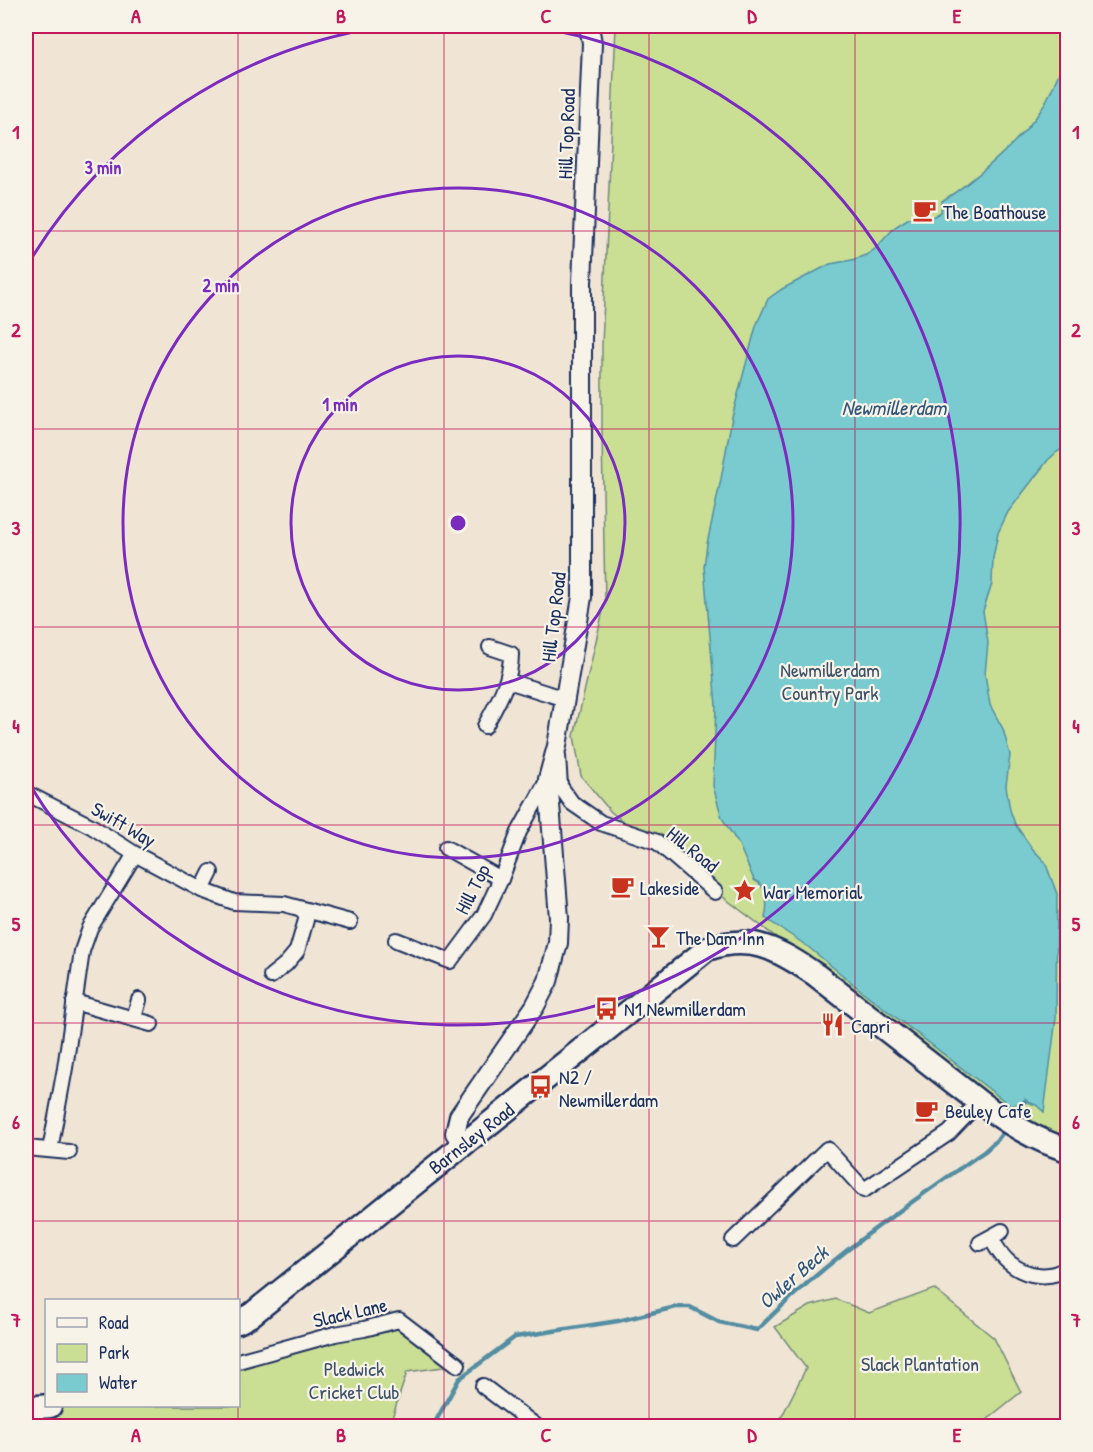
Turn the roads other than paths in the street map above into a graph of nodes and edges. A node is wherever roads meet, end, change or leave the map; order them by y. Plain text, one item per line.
1 (589, 26) edge
2 (490, 646) dead end
3 (508, 681) junction
4 (565, 699) junction
5 (485, 726) dead end
6 (557, 746) junction
7 (548, 778) junction
8 (26, 793) edge
9 (446, 848) dead end
10 (135, 854) junction
11 (211, 872) dead end
12 (501, 879) junction
13 (202, 890) junction
14 (716, 892) dead end
15 (301, 909) junction
16 (350, 922) dead end
17 (396, 940) dead end
18 (271, 976) dead end
19 (140, 1000) dead end
20 (74, 1002) junction
21 (134, 1018) junction
22 (151, 1024) dead end
23 (978, 1102) junction
24 (463, 1145) junction
25 (26, 1148) edge
26 (50, 1150) junction
27 (1068, 1150) edge
28 (69, 1152) dead end
29 (991, 1237) dead end
30 (733, 1240) dead end
31 (1068, 1267) edge
32 (240, 1321) edge
33 (240, 1360) edge
34 (458, 1365) dead end
35 (483, 1386) dead end
36 (45, 1406) edge
37 (26, 1408) edge
38 (536, 1426) edge

1 - 4 street, Hill Top Road
2 - 3 street
3 - 4 street
3 - 5 street
4 - 6 street, Hill Top Road
6 - 7 street, Hill Top Road
6 - 14 street, Hill Road
7 - 12 street, Hill Top
7 - 24 street, Hill Top Road
8 - 10 street, Swift Way
9 - 12 street
10 - 13 street, Swift Way
10 - 20 street
11 - 13 street
12 - 17 street, Hill Top
13 - 15 street, Swift Way
15 - 16 street, Swift Way
15 - 18 street
19 - 21 street
20 - 21 street
20 - 26 street
21 - 22 street
23 - 24 main road, Barnsley Road
23 - 27 main road, Barnsley Road
23 - 30 street
24 - 32 main road, Barnsley Road
25 - 26 street
26 - 28 street
29 - 31 street
33 - 34 street, Slack Lane
35 - 38 street
36 - 37 main road

